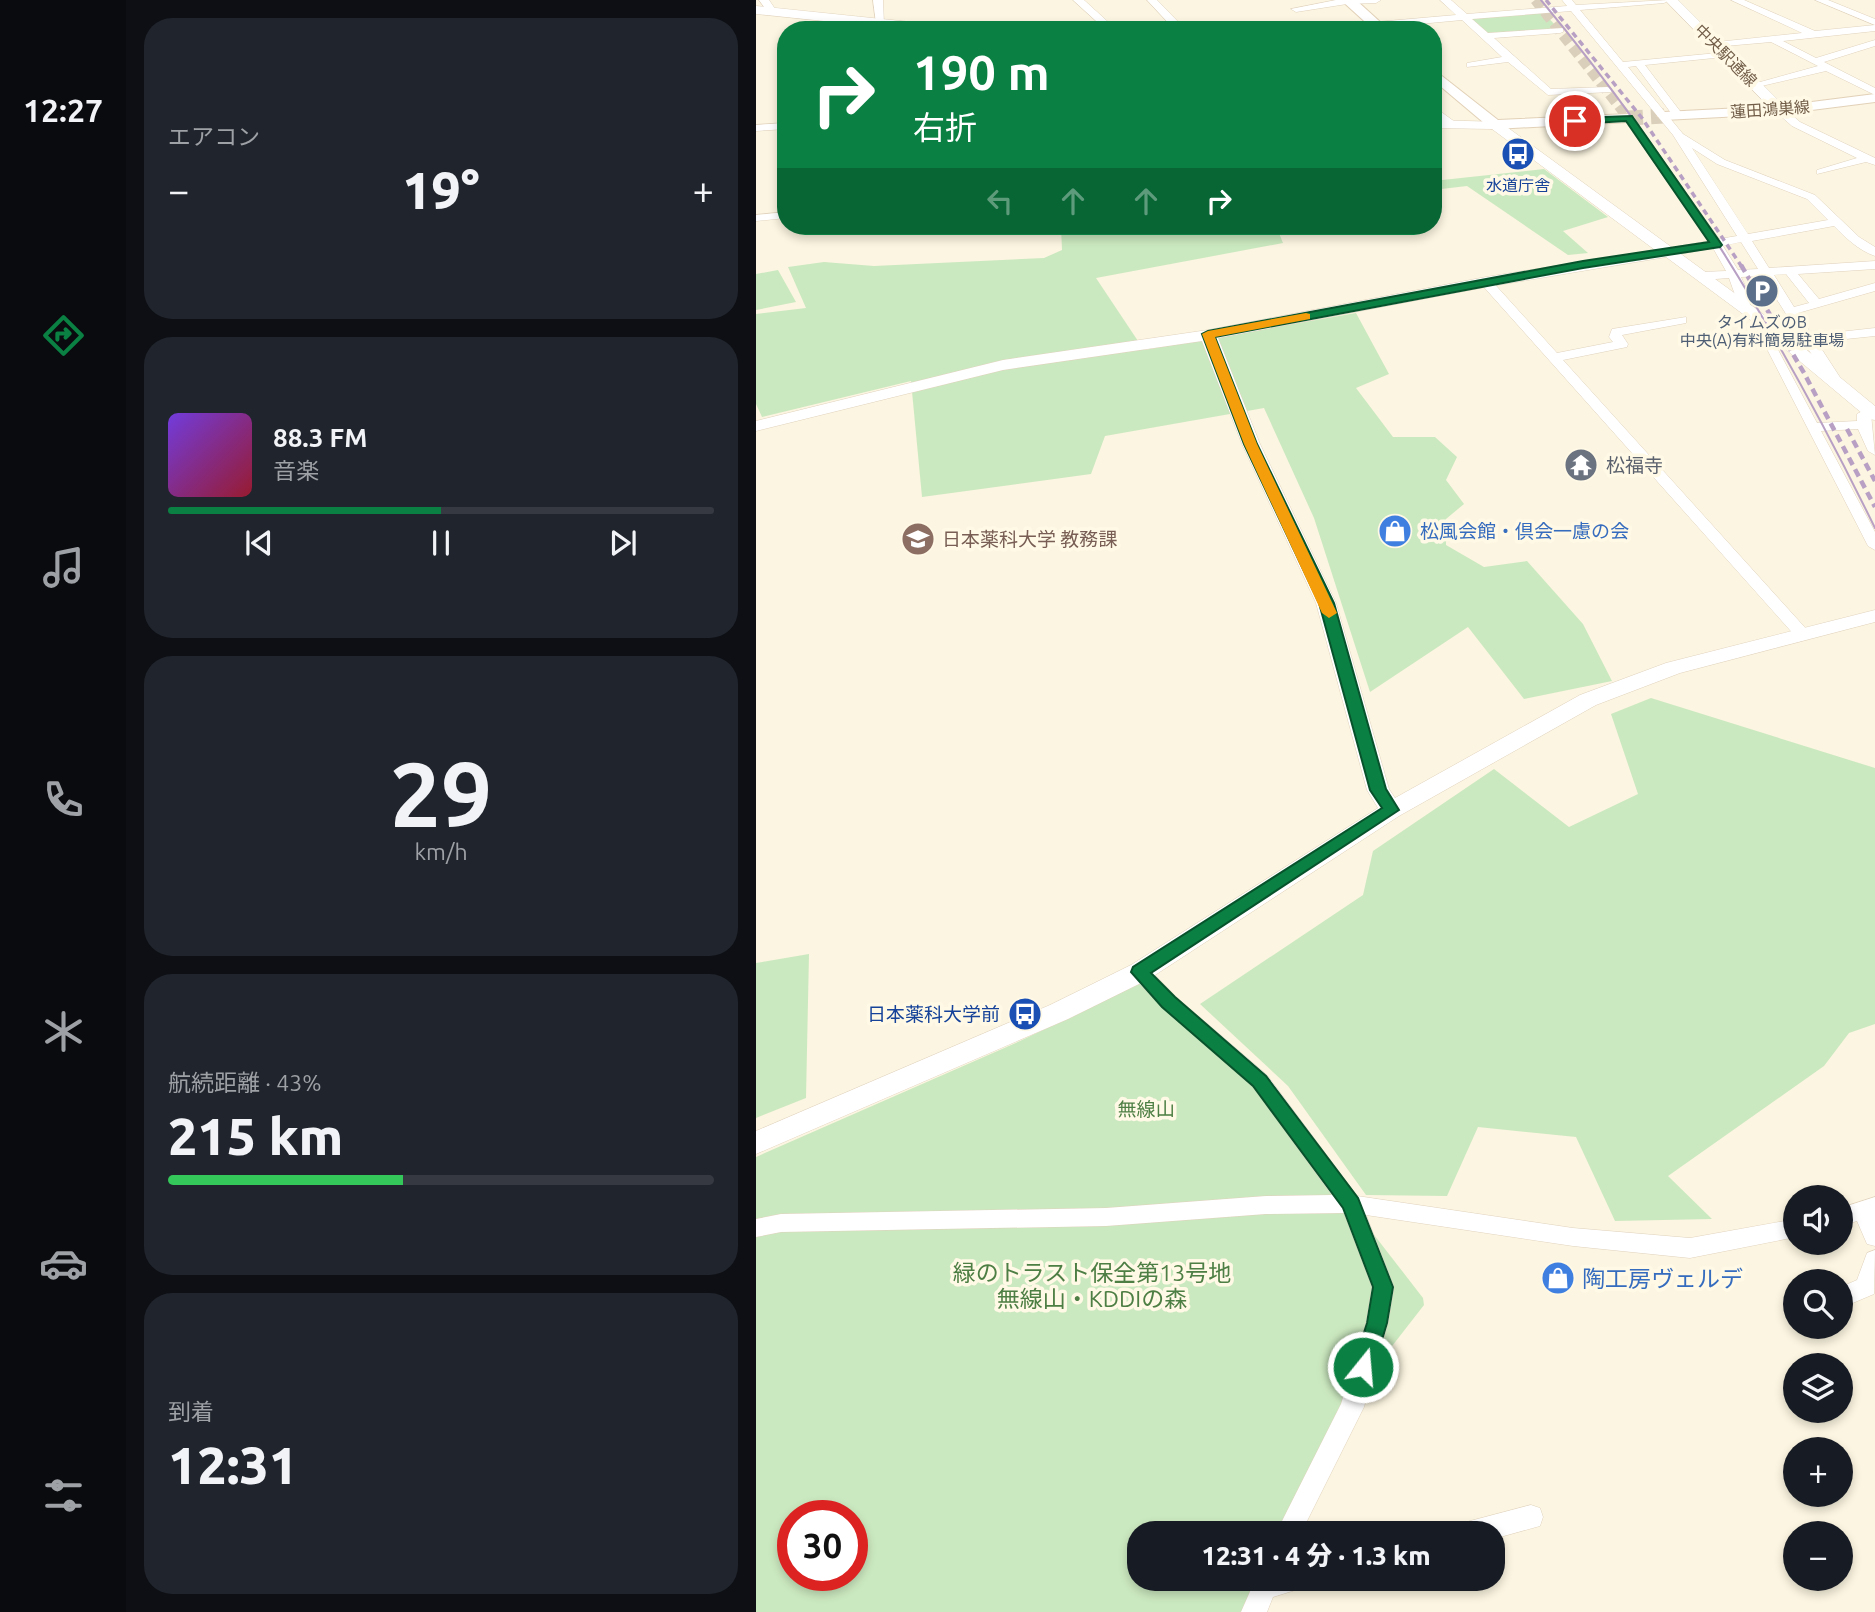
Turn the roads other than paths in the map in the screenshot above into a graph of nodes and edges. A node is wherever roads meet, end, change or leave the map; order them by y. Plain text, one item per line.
1 (764, 0) edge
2 (878, 0) edge
3 (1152, 0) edge
4 (1376, 0) edge
5 (1445, 0) edge
6 (1664, 0) edge
7 (1671, 0) edge
8 (1736, 0) edge
9 (1820, 0) edge
10 (1084, 1) edge
11 (1349, 1) edge
12 (1577, 3) edge
13 (1296, 9) dead end
14 (756, 10) edge
15 (773, 13) junction
16 (1464, 17) junction
17 (829, 21) edge
18 (881, 21) edge
19 (1103, 21) edge
20 (1172, 21) edge
21 (1372, 21) edge
22 (1430, 21) edge
23 (1875, 22) edge
24 (1875, 28) edge
25 (1560, 30) dead end
26 (1849, 31) junction
27 (1815, 34) junction
28 (1486, 36) junction
29 (1772, 39) junction
30 (1875, 43) edge
31 (1720, 49) junction
32 (1511, 58) junction
33 (1815, 61) junction
34 (1639, 64) junction
35 (1471, 65) dead end
36 (1621, 65) junction
37 (1827, 67) junction
38 (1442, 81) edge
39 (1756, 86) junction
40 (1607, 90) dead end
41 (1875, 92) edge
42 (1875, 97) edge
43 (1780, 110) junction
44 (1442, 116) edge
45 (1671, 116) junction
46 (1628, 118) joint
47 (1442, 124) edge
48 (1451, 124) junction
49 (1495, 125) junction
50 (777, 127) edge
51 (756, 128) edge
52 (1677, 133) junction
53 (1871, 160) edge
54 (1821, 172) dead end
55 (777, 216) edge
56 (756, 218) edge
57 (1834, 222) junction
58 (1746, 239) junction
59 (1716, 245) junction
60 (1669, 251) junction
61 (1875, 252) edge
62 (1875, 265) edge
63 (1790, 271) junction
64 (1768, 272) junction
65 (1733, 274) junction
66 (1702, 276) junction
67 (1486, 282) junction
68 (1875, 287) edge
69 (1817, 305) junction
70 (1793, 311) junction
71 (1750, 312) junction
72 (1682, 320) dead end
73 (1875, 332) edge
74 (1208, 334) junction
75 (1810, 339) junction
76 (1554, 358) junction
77 (1838, 385) junction
78 (1868, 416) edge
79 (756, 426) edge
80 (1812, 427) junction
81 (1875, 451) edge
82 (1856, 510) junction
83 (1875, 510) edge
84 (1875, 546) edge
85 (1875, 616) edge
86 (1803, 635) junction
87 (1391, 810) junction
88 (1140, 972) junction
89 (756, 1143) edge
90 (1351, 1204) junction
91 (1870, 1209) edge
92 (1853, 1214) edge
93 (756, 1228) edge
94 (1783, 1230) edge
95 (1875, 1237) edge
96 (1875, 1260) edge
97 (1853, 1293) edge
98 (1531, 1517) dead end
99 (1294, 1521) edge
100 (1505, 1524) edge
101 (1263, 1591) edge
102 (1254, 1612) edge

1 - 15 street
2 - 18 street
3 - 20 street
4 - 11 street
5 - 16 street
6 - 12 street
7 - 31 street, 中央駅通線
8 - 27 street
9 - 23 street
10 - 19 street
11 - 13 street
11 - 21 main road
12 - 16 street
12 - 36 street
14 - 15 street
15 - 17 street
16 - 22 street
16 - 28 street
24 - 26 street
25 - 28 street
26 - 27 street
26 - 30 street
27 - 29 street
28 - 32 street
29 - 31 street
29 - 33 street
30 - 33 street
31 - 34 street
31 - 39 street, 中央駅通線
32 - 35 street
32 - 40 street
33 - 37 street
34 - 36 street
34 - 45 street
36 - 45 street
37 - 39 street
37 - 41 street
38 - 49 main road
39 - 43 street, 中央駅通線
42 - 43 main road, 蓮田鴻巣線
43 - 45 main road, 蓮田鴻巣線
43 - 53 street
44 - 48 street
45 - 52 street
46 - 49 main road
46 - 59 street
47 - 48 street
48 - 49 street
49 - 60 street
50 - 51 street
52 - 57 street
52 - 58 street
53 - 54 street
55 - 56 street
57 - 58 street
57 - 61 street
58 - 59 street
58 - 64 street
59 - 60 street
59 - 65 street
60 - 66 street
60 - 67 street
62 - 63 street
63 - 64 street
63 - 69 street
64 - 65 street
64 - 70 street
65 - 66 street
65 - 71 street
66 - 71 street
67 - 74 street
67 - 76 street
68 - 69 street
69 - 70 street
70 - 75 street
71 - 77 street
71 - 80 street
72 - 76 street
73 - 75 street
74 - 79 street
74 - 87 street
75 - 77 street
76 - 86 street
77 - 78 street
78 - 80 street
78 - 81 street
80 - 82 street
82 - 83 street
82 - 84 street
85 - 86 street
86 - 87 street
87 - 88 street
88 - 89 street
88 - 90 street
90 - 93 street
90 - 94 street
90 - 99 street
91 - 92 street
91 - 95 street
96 - 97 street
98 - 100 street
101 - 102 street

